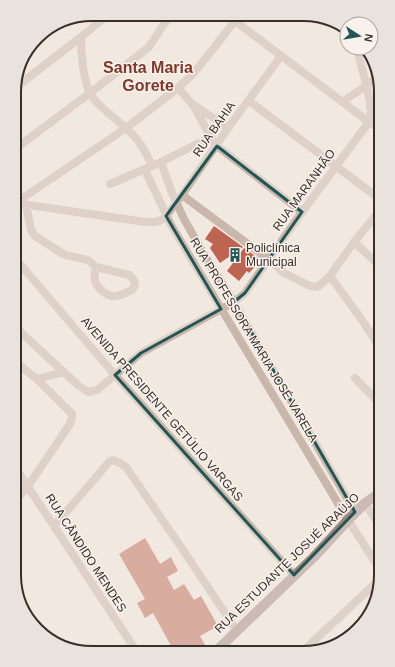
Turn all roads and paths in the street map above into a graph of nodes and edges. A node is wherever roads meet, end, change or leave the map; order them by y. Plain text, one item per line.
1 (100, 21) edge
2 (166, 21) edge
3 (235, 21) joint
4 (81, 37) junction
5 (281, 56) junction
6 (359, 56) edge
7 (373, 80) edge
8 (22, 83) edge
9 (366, 86) junction
10 (178, 88) junction
11 (90, 93) junction
12 (249, 101) junction
13 (342, 102) junction
14 (193, 105) junction
15 (369, 122) junction
16 (374, 125) edge
17 (126, 128) junction
18 (228, 128) junction
19 (211, 137) junction
20 (21, 145) edge
21 (217, 146) junction
22 (162, 162) junction
23 (336, 166) junction
24 (149, 168) junction
25 (110, 184) dead end
26 (182, 195) junction
27 (374, 195) edge
28 (21, 200) edge
29 (176, 203) junction
30 (21, 205) edge
31 (26, 205) junction
32 (302, 212) junction
33 (166, 216) junction
34 (374, 218) edge
35 (354, 242) junction
36 (268, 259) junction
37 (374, 261) edge
38 (21, 265) edge
39 (96, 267) junction
40 (330, 276) junction
41 (234, 302) junction
42 (221, 309) junction
43 (21, 332) edge
44 (374, 338) edge
45 (21, 366) edge
46 (64, 372) junction
47 (115, 375) junction
48 (355, 378) dead end
49 (37, 379) junction
50 (374, 398) edge
51 (21, 476) edge
52 (28, 486) junction
53 (21, 494) edge
54 (374, 495) edge
55 (365, 503) junction
56 (355, 512) junction
57 (374, 518) edge
58 (348, 520) junction
59 (54, 526) junction
60 (374, 561) edge
61 (294, 575) junction
62 (373, 585) edge
63 (237, 631) junction
64 (133, 646) edge
65 (221, 646) edge
66 (308, 646) edge

1 - 4 street
2 - 11 street
3 - 5 street
3 - 10 street
4 - 8 street
4 - 11 street
5 - 12 street, RUA BAHIA
5 - 13 street
6 - 9 street
7 - 9 street
9 - 13 street
9 - 15 street
10 - 14 street
10 - 17 street
11 - 17 street, RUA PROFESSORA MARIA JOSÉ VARELA
11 - 20 street
12 - 18 street, RUA BAHIA
12 - 23 street
13 - 15 street
14 - 18 street
14 - 19 street
15 - 16 street
15 - 23 street, RUA MARANHÃO
17 - 24 street, RUA PROFESSORA MARIA JOSÉ VARELA
17 - 28 street
18 - 21 street, RUA BAHIA
19 - 21 street
19 - 22 street
21 - 26 street, RUA BAHIA
21 - 32 street
22 - 24 street
22 - 29 street, RUA PROFESSORA MARIA JOSÉ VARELA
23 - 27 street
23 - 32 street, RUA MARANHÃO
24 - 25 street
24 - 33 street, RUA PROFESSORA MARIA JOSÉ VARELA
26 - 29 street, RUA BAHIA
26 - 36 street
29 - 33 street, RUA BAHIA
29 - 41 street, RUA PROFESSORA MARIA JOSÉ VARELA
30 - 31 street
31 - 33 street
31 - 39 street
32 - 36 street, RUA MARANHÃO
33 - 42 street, RUA PROFESSORA MARIA JOSÉ VARELA
34 - 35 street
35 - 37 street
35 - 40 street
36 - 40 street
36 - 41 street, RUA MARANHÃO
38 - 47 street, AVENIDA PRESIDENTE GETÚLIO VARGAS
39 - 39 street
40 - 44 street
41 - 42 street, RUA MARANHÃO
41 - 56 street, RUA PROFESSORA MARIA JOSÉ VARELA
42 - 47 street, RUA MARANHÃO
42 - 58 street, RUA PROFESSORA MARIA JOSÉ VARELA
43 - 46 street
45 - 49 street
46 - 47 street, RUA MARANHÃO
46 - 49 street
47 - 61 street, AVENIDA PRESIDENTE GETÚLIO VARGAS
48 - 50 street
49 - 52 street
51 - 52 street, RUA CÂNDIDO MENDES
52 - 53 street
52 - 59 street, RUA CÂNDIDO MENDES
54 - 55 main road, RUA ESTUDANTE JOSUÉ ARAÚJO
55 - 56 main road, RUA ESTUDANTE JOSUÉ ARAÚJO
55 - 57 street
56 - 58 main road, RUA ESTUDANTE JOSUÉ ARAÚJO
58 - 60 street, RUA PROFESSORA MARIA JOSÉ VARELA
58 - 61 main road, RUA ESTUDANTE JOSUÉ ARAÚJO
59 - 63 street
59 - 64 street, RUA CÂNDIDO MENDES
61 - 63 main road, RUA ESTUDANTE JOSUÉ ARAÚJO
62 - 66 street
63 - 65 main road, RUA ESTUDANTE JOSUÉ ARAÚJO

